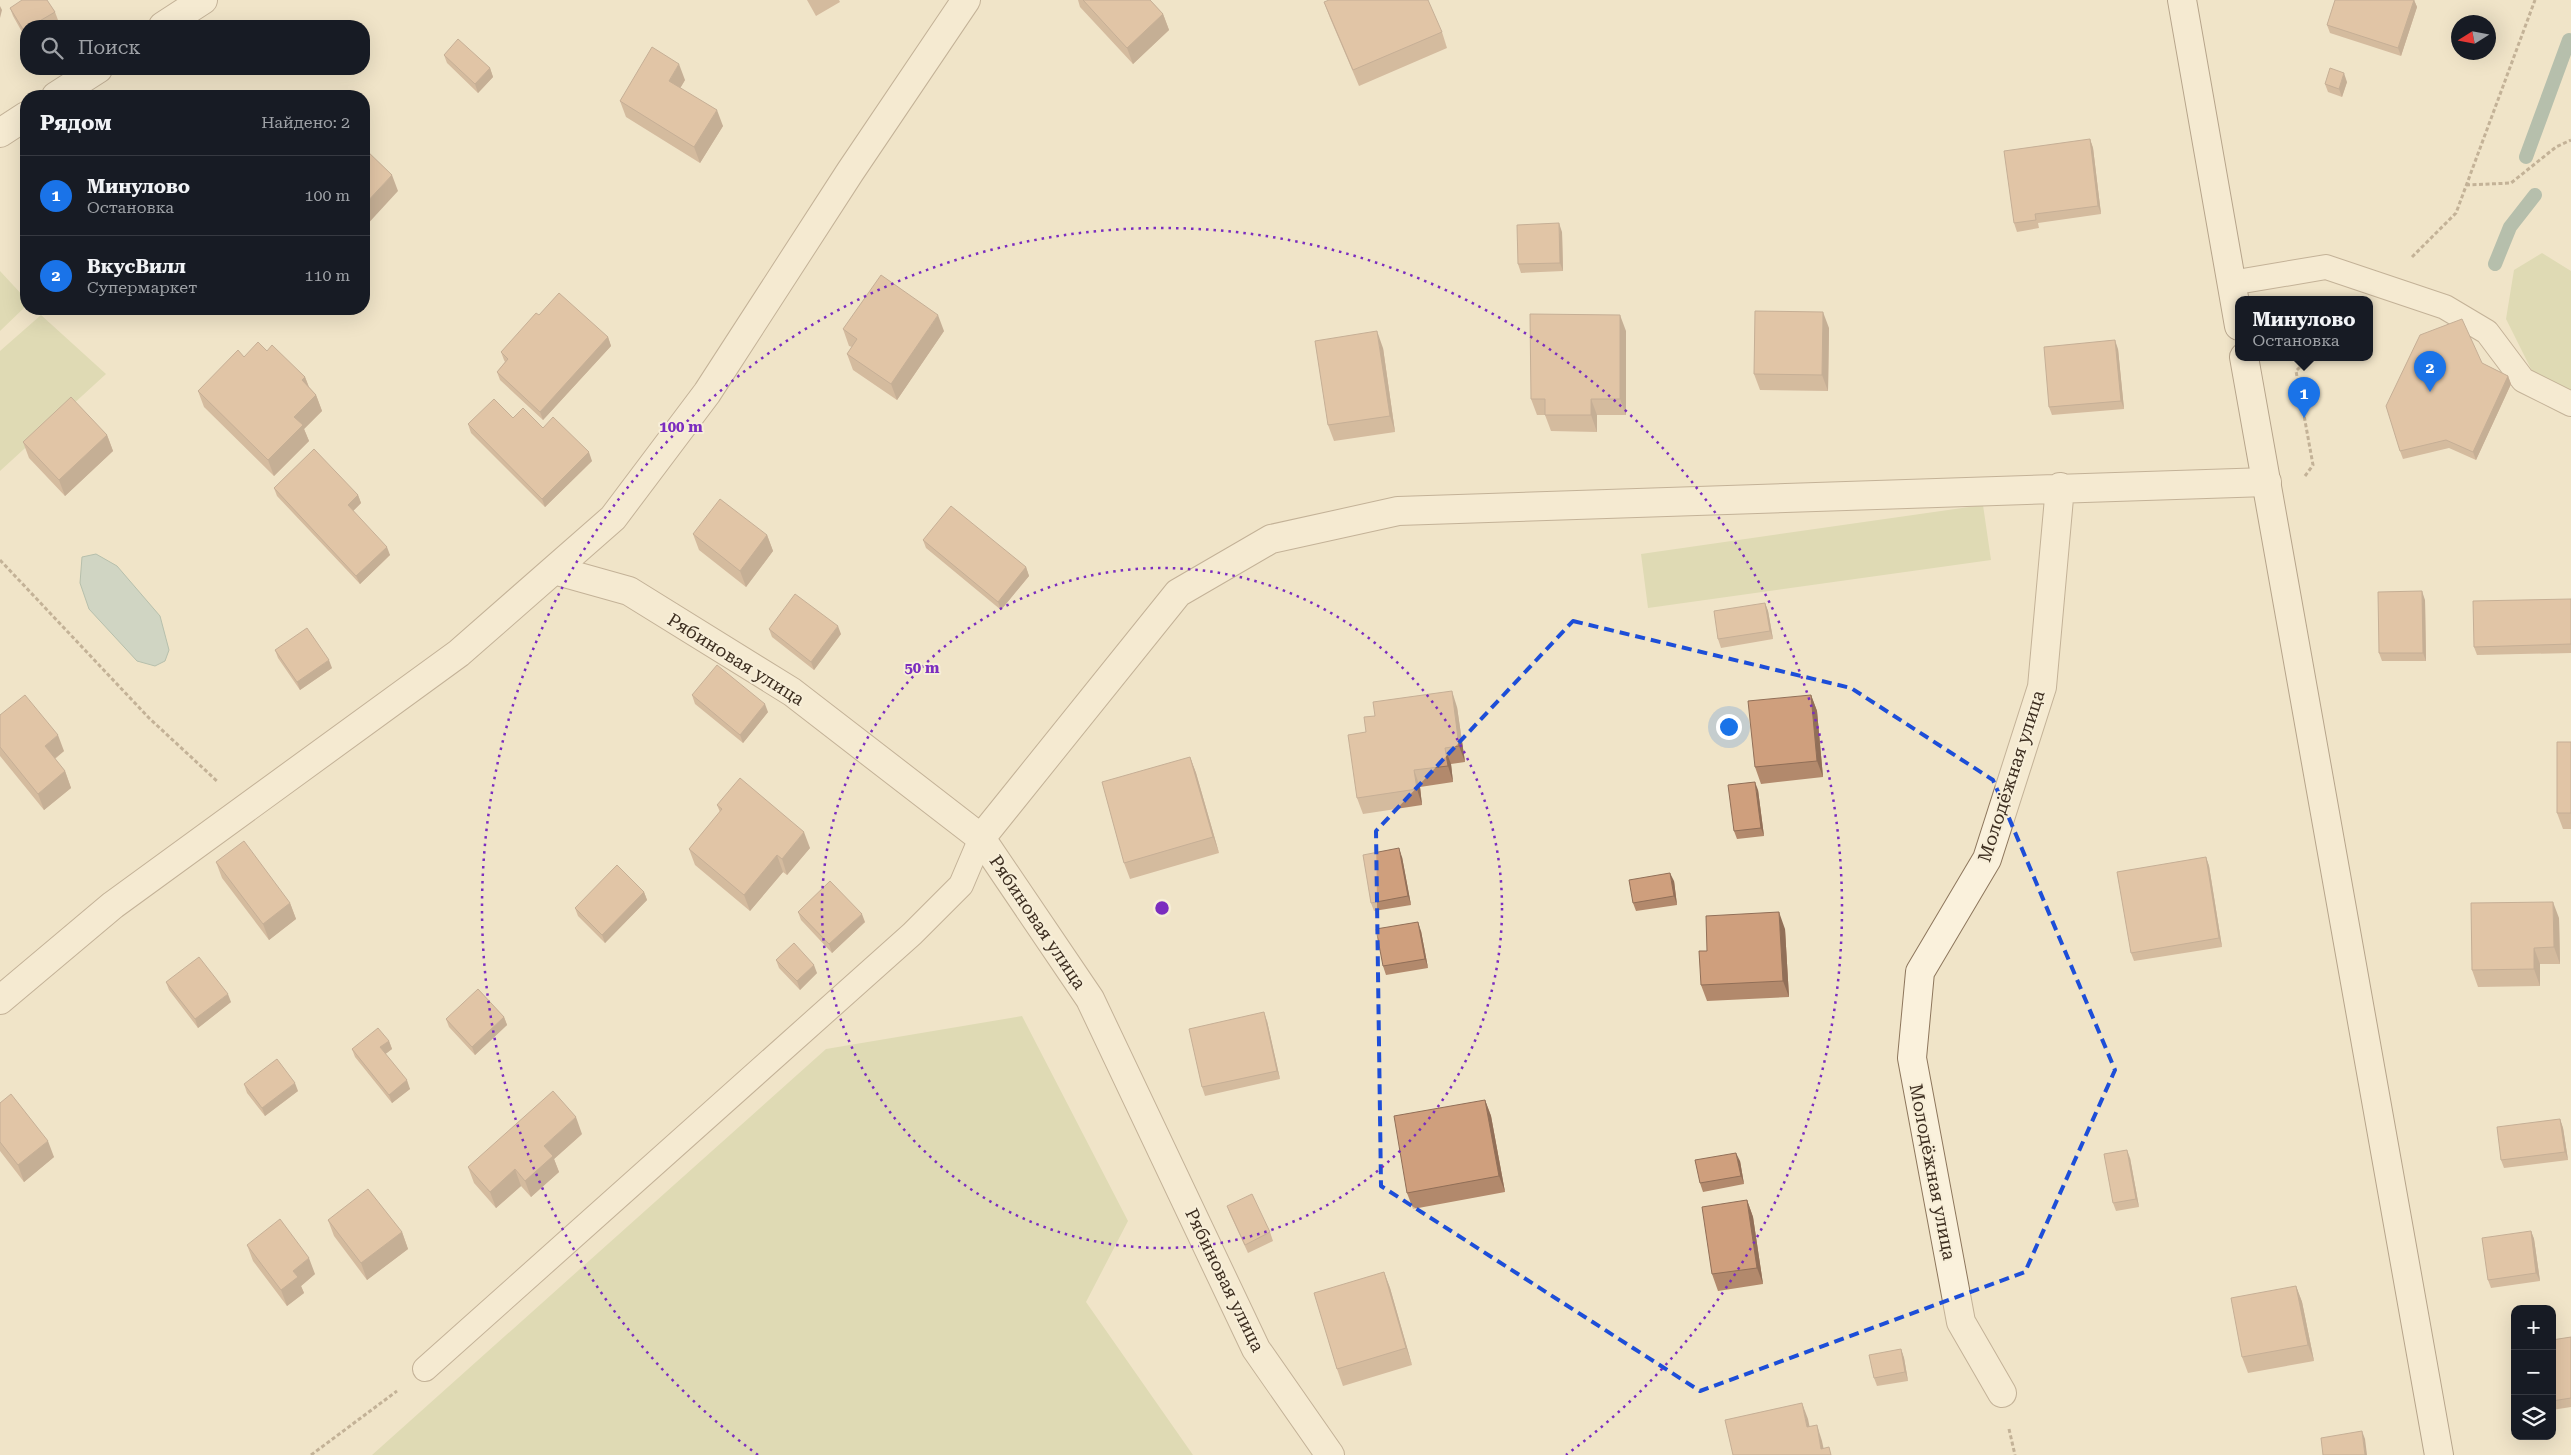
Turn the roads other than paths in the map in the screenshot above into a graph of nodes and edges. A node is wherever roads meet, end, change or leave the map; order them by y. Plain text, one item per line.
1 (203, 0) edge
2 (966, 0) edge
3 (2182, 0) edge
4 (172, 20) edge
5 (89, 75) edge
6 (65, 90) edge
7 (20, 120) edge
8 (0, 133) edge
9 (2231, 284) junction
10 (2235, 305) edge
11 (2245, 361) edge
12 (2571, 404) edge
13 (2267, 482) junction
14 (2060, 488) junction
15 (554, 570) junction
16 (981, 838) junction
17 (0, 1000) edge
18 (425, 1369) road end
19 (2002, 1393) dead end
20 (1330, 1455) edge
21 (2439, 1455) edge

1 - 4 street
2 - 15 street
3 - 9 street
5 - 6 street
7 - 8 street
9 - 10 street
9 - 12 lane
11 - 13 street
13 - 14 street
13 - 21 street
14 - 16 street
14 - 19 street, Молодёжная улица
15 - 16 street, Рябиновая улица
15 - 17 street
16 - 18 lane
16 - 20 street, Рябиновая улица

